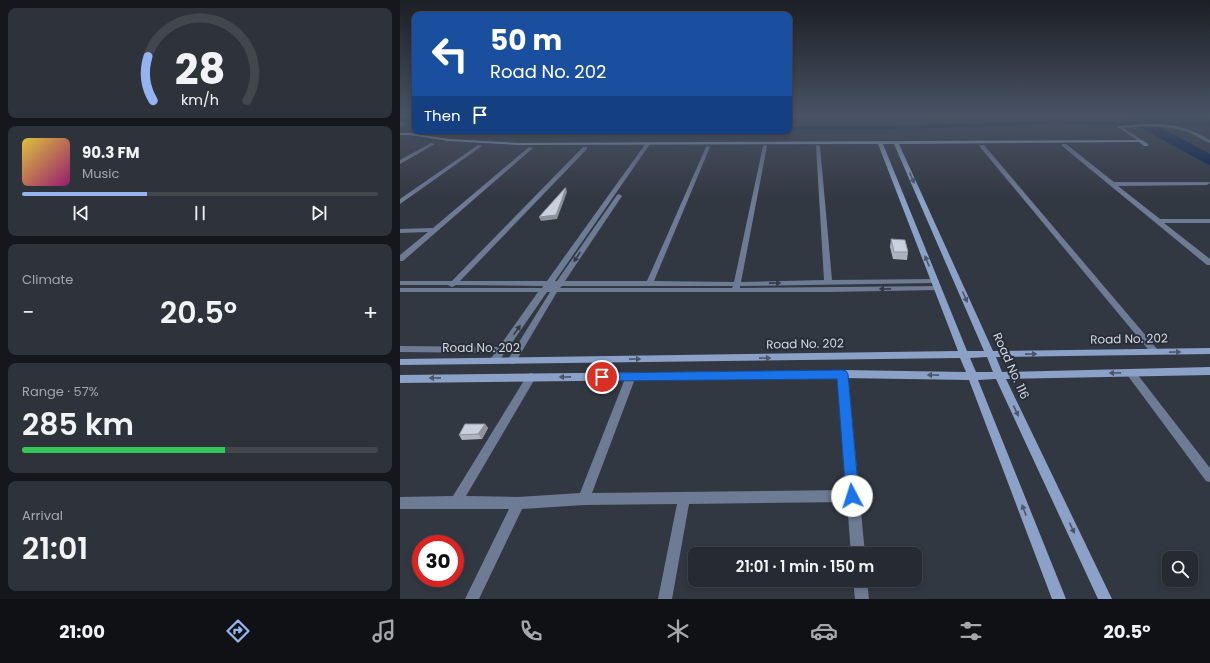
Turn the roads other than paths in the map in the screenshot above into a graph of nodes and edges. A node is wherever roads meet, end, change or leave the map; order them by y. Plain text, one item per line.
1 (433, 144) joint
2 (497, 144) edge
3 (815, 144) edge
4 (880, 144) junction
5 (896, 144) junction
6 (900, 144) edge
7 (1144, 144) edge
8 (762, 145) junction
9 (1064, 145) junction
10 (480, 146) junction
11 (650, 146) junction
12 (818, 146) junction
13 (982, 146) junction
14 (708, 147) junction
15 (531, 148) junction
16 (585, 148) junction
17 (400, 162) edge
18 (1207, 183) dead end
19 (1112, 184) junction
20 (400, 202) edge
21 (1158, 221) junction
22 (1210, 221) edge
23 (400, 230) edge
24 (434, 230) junction
25 (400, 259) edge
26 (1210, 263) edge
27 (828, 282) junction
28 (400, 283) edge
29 (454, 283) junction
30 (650, 283) junction
31 (937, 284) junction
32 (553, 286) junction
33 (737, 287) junction
34 (400, 290) edge
35 (448, 290) junction
36 (400, 349) edge
37 (503, 350) junction
38 (518, 350) junction
39 (1210, 351) edge
40 (1155, 352) junction
41 (991, 354) junction
42 (964, 355) junction
43 (494, 361) junction
44 (512, 361) junction
45 (400, 362) edge
46 (1210, 371) edge
47 (1131, 373) junction
48 (843, 374) junction
49 (999, 375) junction
50 (631, 376) junction
51 (972, 376) junction
52 (531, 377) junction
53 (400, 379) edge
54 (1210, 477) edge
55 (852, 496) junction
56 (584, 499) junction
57 (684, 499) junction
58 (456, 502) junction
59 (400, 503) edge
60 (518, 503) junction
61 (857, 547) edge
62 (861, 587) edge
63 (472, 599) edge
64 (665, 599) edge
65 (862, 599) edge
66 (1059, 599) edge
67 (1105, 599) edge

1 - 10 street
1 - 17 street
2 - 11 street
3 - 8 street
4 - 5 street
4 - 12 street
31 -> 4 street
5 - 6 street
5 - 13 street
5 -> 41 street, Road No. 116
7 - 9 street
8 - 11 street
8 - 12 street
8 - 14 street
8 - 33 street
9 - 13 street
9 - 19 street
10 - 15 street
10 - 20 street
11 - 14 street
11 - 16 street
11 - 32 street
12 - 27 street
13 - 40 street
14 - 30 street
15 - 16 street
15 - 24 street
16 - 29 street
18 - 19 street
19 - 21 street
21 - 22 street
21 - 26 street
23 - 24 street
24 - 25 street
27 - 31 street
33 -> 27 street
28 - 29 street
29 - 32 street
29 - 35 street
30 - 32 street
30 - 33 street
31 -> 33 street
31 - 42 street
32 - 33 street
32 - 35 street
37 -> 32 street
32 - 38 street
34 - 35 street
36 - 37 street
37 - 38 street
37 - 43 street
38 - 44 street
40 -> 39 street, Road No. 202
41 -> 40 street, Road No. 202
41 - 42 street, Road No. 202
41 - 49 street, Road No. 116
44 -> 42 street, Road No. 202
42 - 51 street
43 - 44 street, Road No. 202
43 - 45 street, Road No. 202
46 - 47 street
47 -> 49 street
47 - 54 street
48 - 50 street
51 -> 48 street
48 - 55 street
49 - 51 street
49 -> 67 street, Road No. 116
50 -> 52 street
50 - 56 street
66 -> 51 street
52 -> 53 street
52 - 58 street
55 - 57 street
55 - 61 street
56 - 57 street
56 - 60 street
57 - 64 street
58 - 59 street
58 - 60 street
60 - 63 street
62 - 65 street

